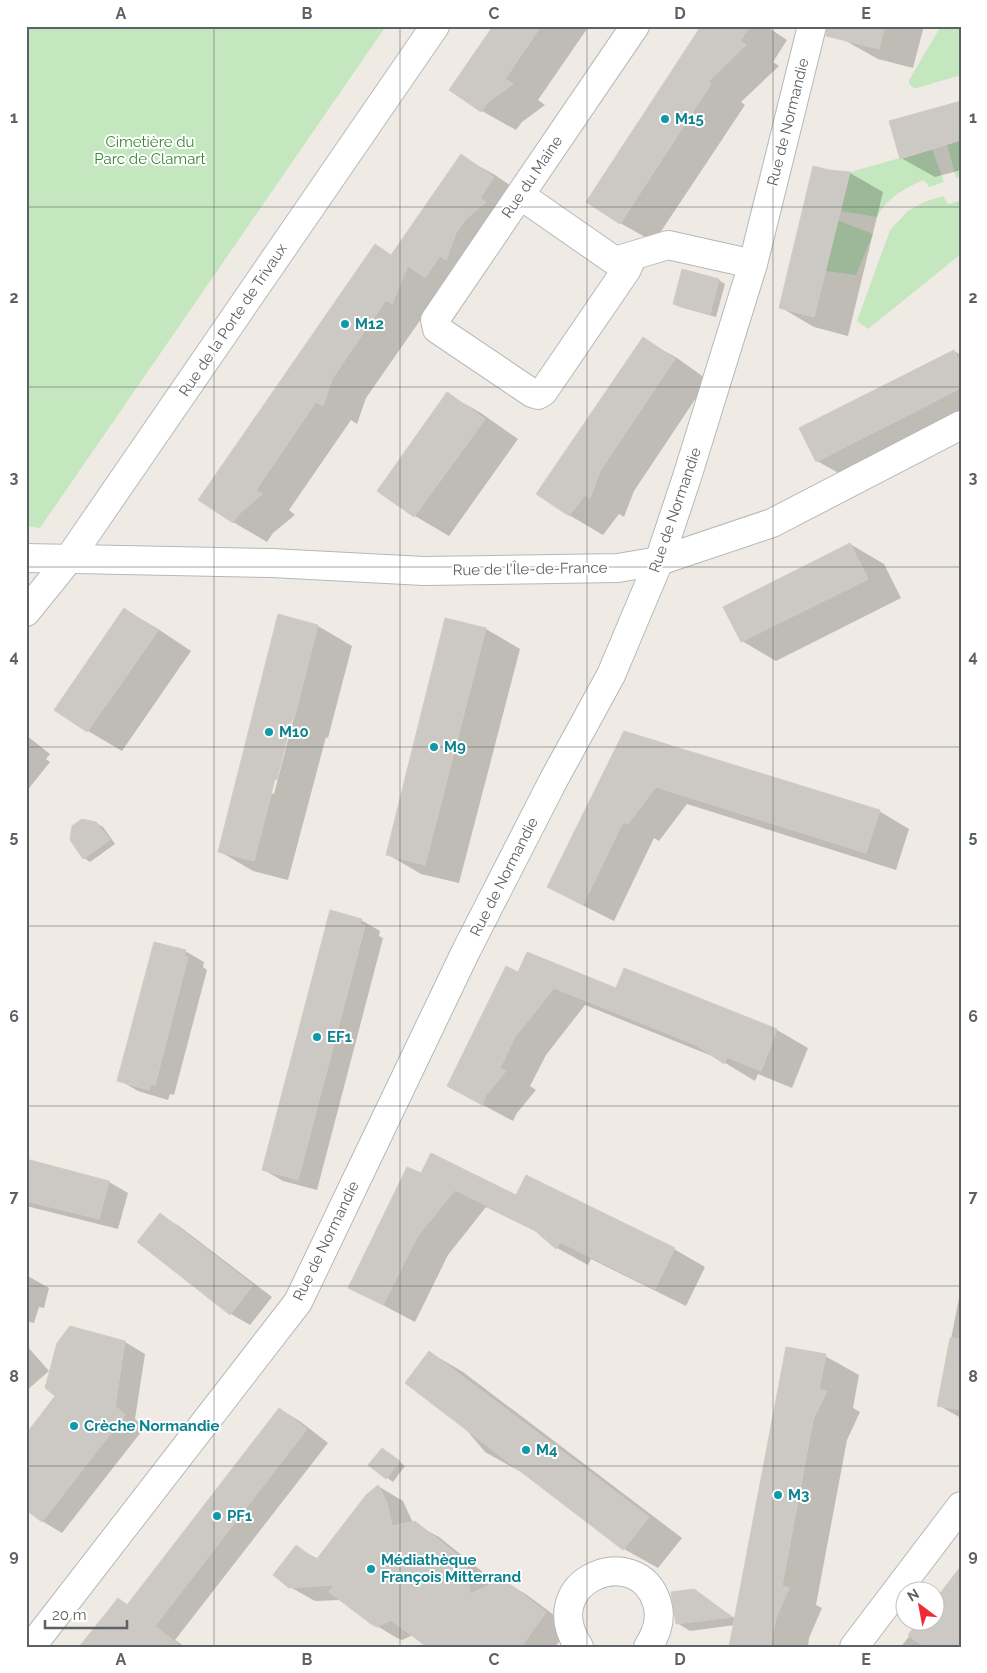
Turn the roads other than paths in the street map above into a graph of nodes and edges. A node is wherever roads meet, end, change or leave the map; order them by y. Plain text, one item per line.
1 (435, 26) edge
2 (635, 26) edge
3 (812, 26) edge
4 (520, 195) junction
5 (633, 256) junction
6 (753, 264) junction
7 (961, 425) edge
8 (26, 558) edge
9 (68, 560) junction
10 (659, 561) junction
11 (26, 612) edge
12 (961, 1506) edge
13 (31, 1647) edge
14 (579, 1647) edge
15 (648, 1647) edge
16 (854, 1647) edge

1 - 9 street, Rue de la Porte de Trivaux
2 - 4 street, Rue du Maine
3 - 6 street, Rue de Normandie
4 - 5 street
4 - 5 street, Rue du Maine
5 - 6 street
6 - 10 street, Rue de Normandie
7 - 10 street, Rue de l'Île-de-France
8 - 9 street, Rue de l'Île-de-France
9 - 10 street, Rue de l'Île-de-France
9 - 11 street, Rue de la Porte de Trivaux
10 - 13 street, Rue de Normandie
12 - 16 street
14 - 15 street

